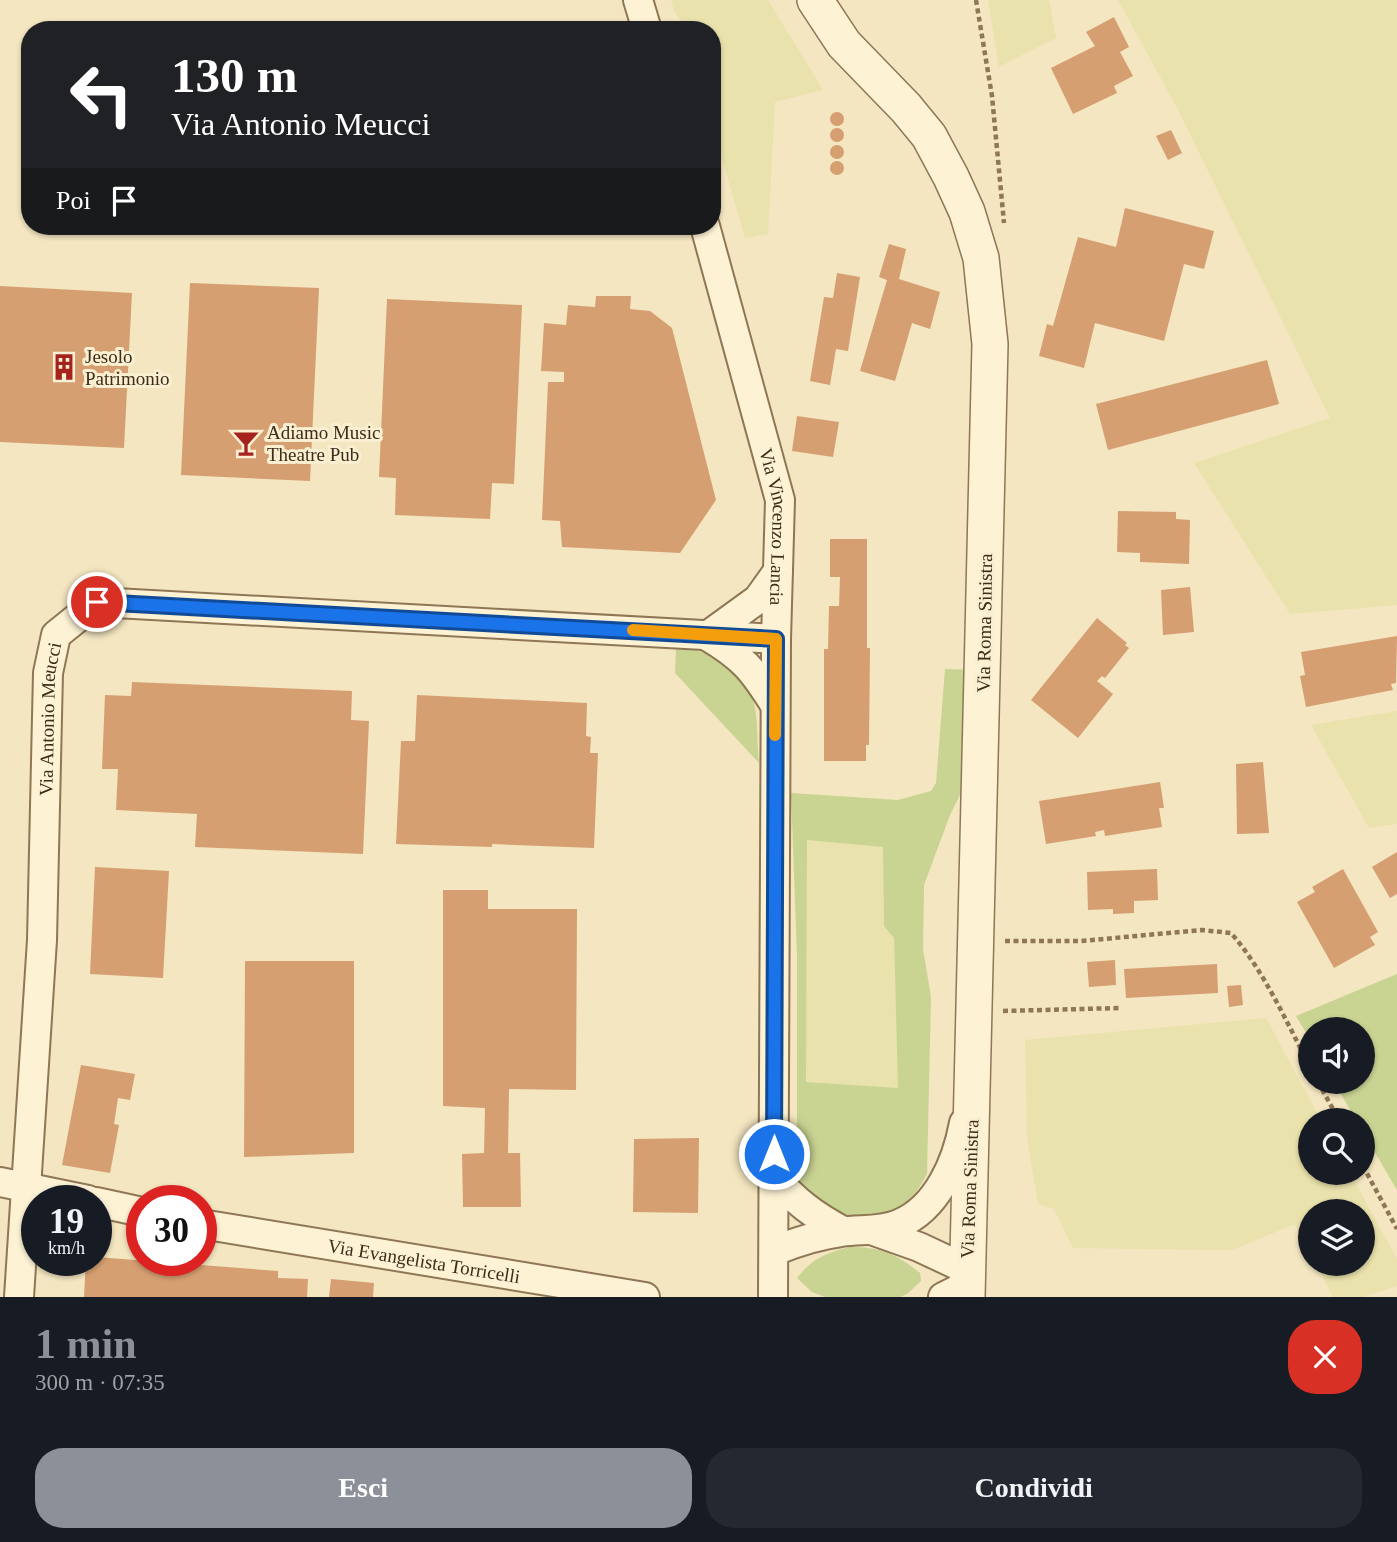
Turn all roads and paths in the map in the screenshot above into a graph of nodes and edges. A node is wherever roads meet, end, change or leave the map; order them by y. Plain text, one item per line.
1 (638, 0) edge
2 (815, 1) edge
3 (644, 21) edge
4 (707, 235) edge
5 (778, 571) junction
6 (708, 636) junction
7 (776, 639) junction
8 (775, 705) junction
9 (975, 940) junction
10 (1121, 1008) dead end
11 (974, 1012) junction
12 (1298, 1044) edge
13 (973, 1079) junction
14 (774, 1176) junction
15 (12, 1185) edge
16 (1373, 1185) edge
17 (217, 1226) edge
18 (1397, 1229) edge
19 (843, 1231) junction
20 (874, 1231) junction
21 (774, 1251) junction
22 (961, 1287) edge
23 (19, 1297) edge
24 (645, 1297) edge
25 (773, 1297) edge

1 - 3 street
2 - 9 street, Via Roma Sinistra
4 - 5 street, Via Vincenzo Lancia
5 - 6 street
5 - 7 street, Via Vincenzo Lancia
6 - 7 street, Via Antonio Meucci
6 - 8 street, Via Antonio Meucci
6 - 15 street, Via Antonio Meucci
7 - 8 street, Via Vincenzo Lancia
8 - 14 street, Via Vincenzo Lancia
9 - 11 street, Via Roma Sinistra
9 - 12 path
10 - 11 path
11 - 13 street, Via Roma Sinistra
13 - 20 street
13 - 22 street, Via Roma Sinistra
14 - 19 street
14 - 21 street, Via Vincenzo Lancia
15 - 23 street, Via Antonio Meucci
16 - 18 path
17 - 24 street, Via Evangelista Torricelli
19 - 20 street
19 - 21 street
20 - 22 street
21 - 25 street, Via Vincenzo Lancia

